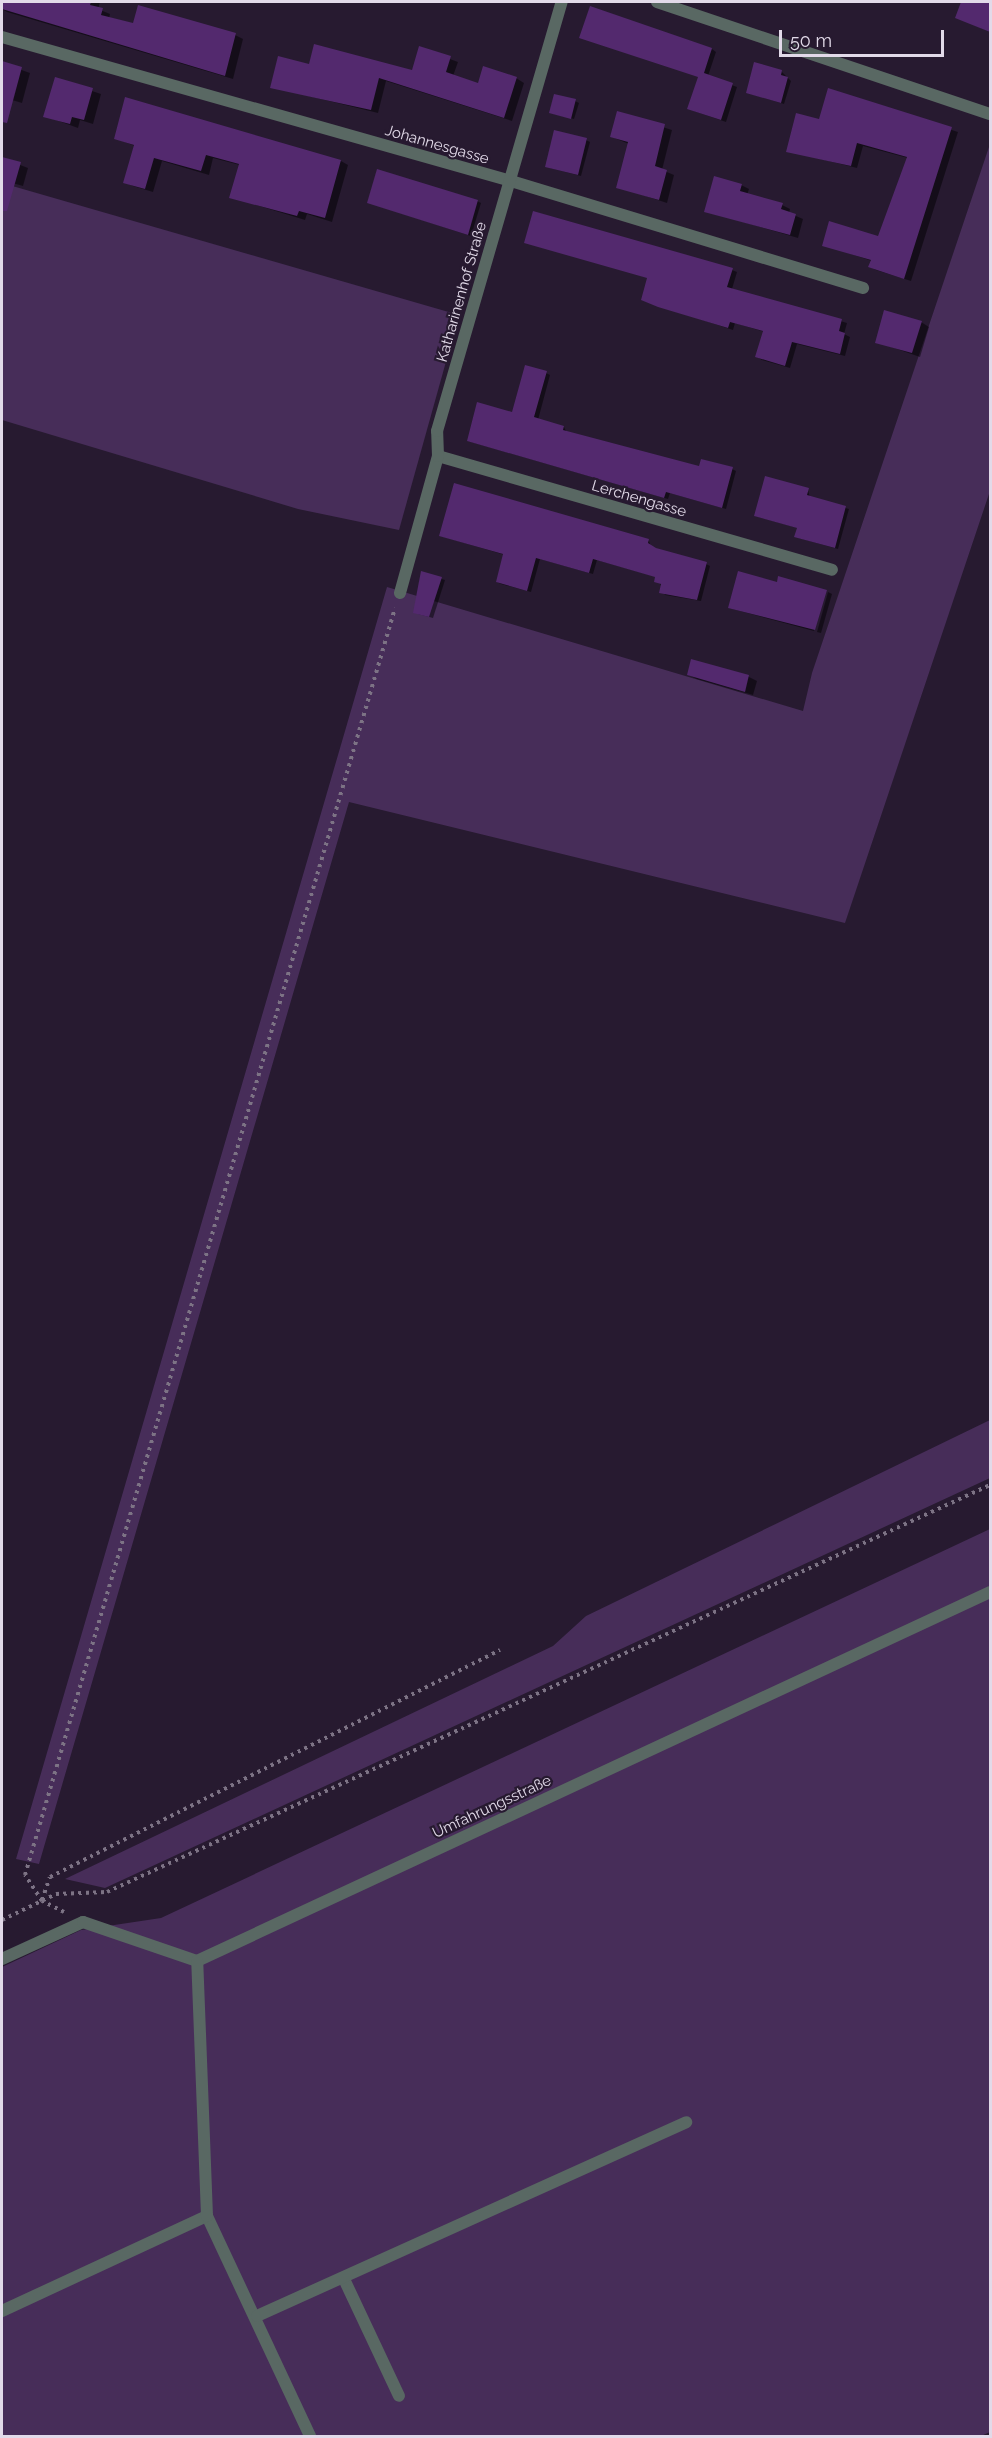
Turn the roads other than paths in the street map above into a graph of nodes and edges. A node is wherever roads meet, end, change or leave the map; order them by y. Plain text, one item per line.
1 (562, 2) edge
2 (657, 2) edge
3 (2, 37) edge
4 (990, 114) edge
5 (511, 181) junction
6 (863, 288) dead end
7 (438, 456) junction
8 (832, 570) dead end
9 (399, 593) road end
10 (990, 1592) edge
11 (2, 1959) edge
12 (197, 1961) junction
13 (686, 2122) dead end
14 (207, 2216) junction
15 (344, 2279) junction
16 (2, 2311) edge
17 (257, 2316) junction
18 (399, 2396) dead end
19 (310, 2436) edge

1 - 5 street, Katharinenhof Straße
2 - 4 street
3 - 5 street, Johannesgasse
5 - 6 street, Johannesgasse
5 - 7 street, Katharinenhof Straße
7 - 8 street, Lerchengasse
7 - 9 street, Katharinenhof Straße
10 - 12 street, Umfahrungsstraße
11 - 12 street
12 - 14 street
13 - 15 street
14 - 16 street
14 - 17 street
15 - 17 street
15 - 18 street
17 - 19 street

